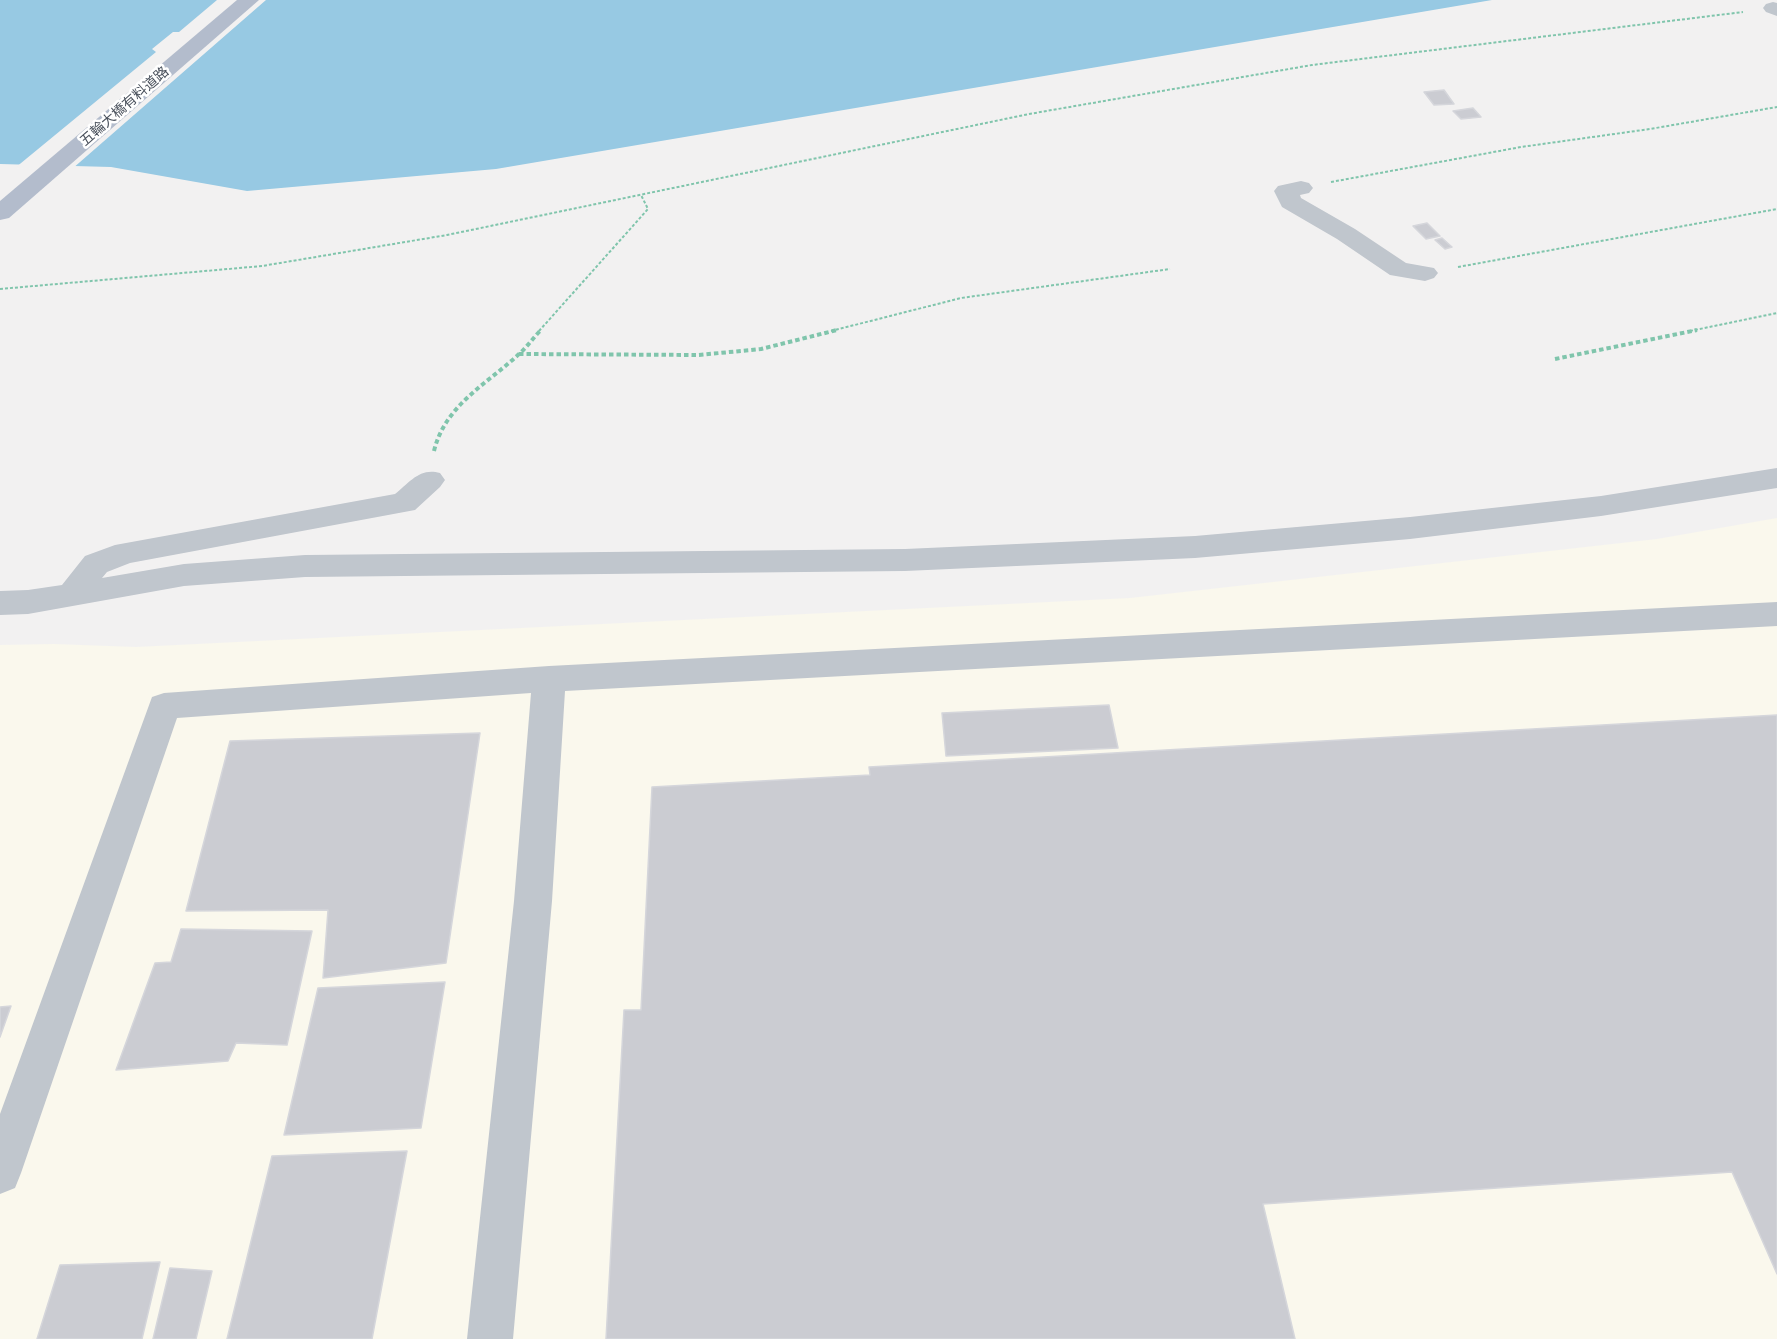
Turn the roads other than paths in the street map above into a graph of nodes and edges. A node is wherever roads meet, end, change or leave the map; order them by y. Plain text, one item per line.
1 (249, 0) edge
2 (1301, 188) road end
3 (0, 213) edge
4 (1425, 273) road end
5 (1777, 478) edge
6 (430, 480) road end
7 (72, 594) junction
8 (0, 603) edge
9 (1777, 614) edge
10 (549, 679) junction
11 (0, 1173) edge
12 (490, 1339) edge

1 - 3 main road, 五輪大橋有料道路
2 - 4 street
5 - 7 street
6 - 7 street
7 - 8 street
9 - 10 street
10 - 11 street
10 - 12 street

